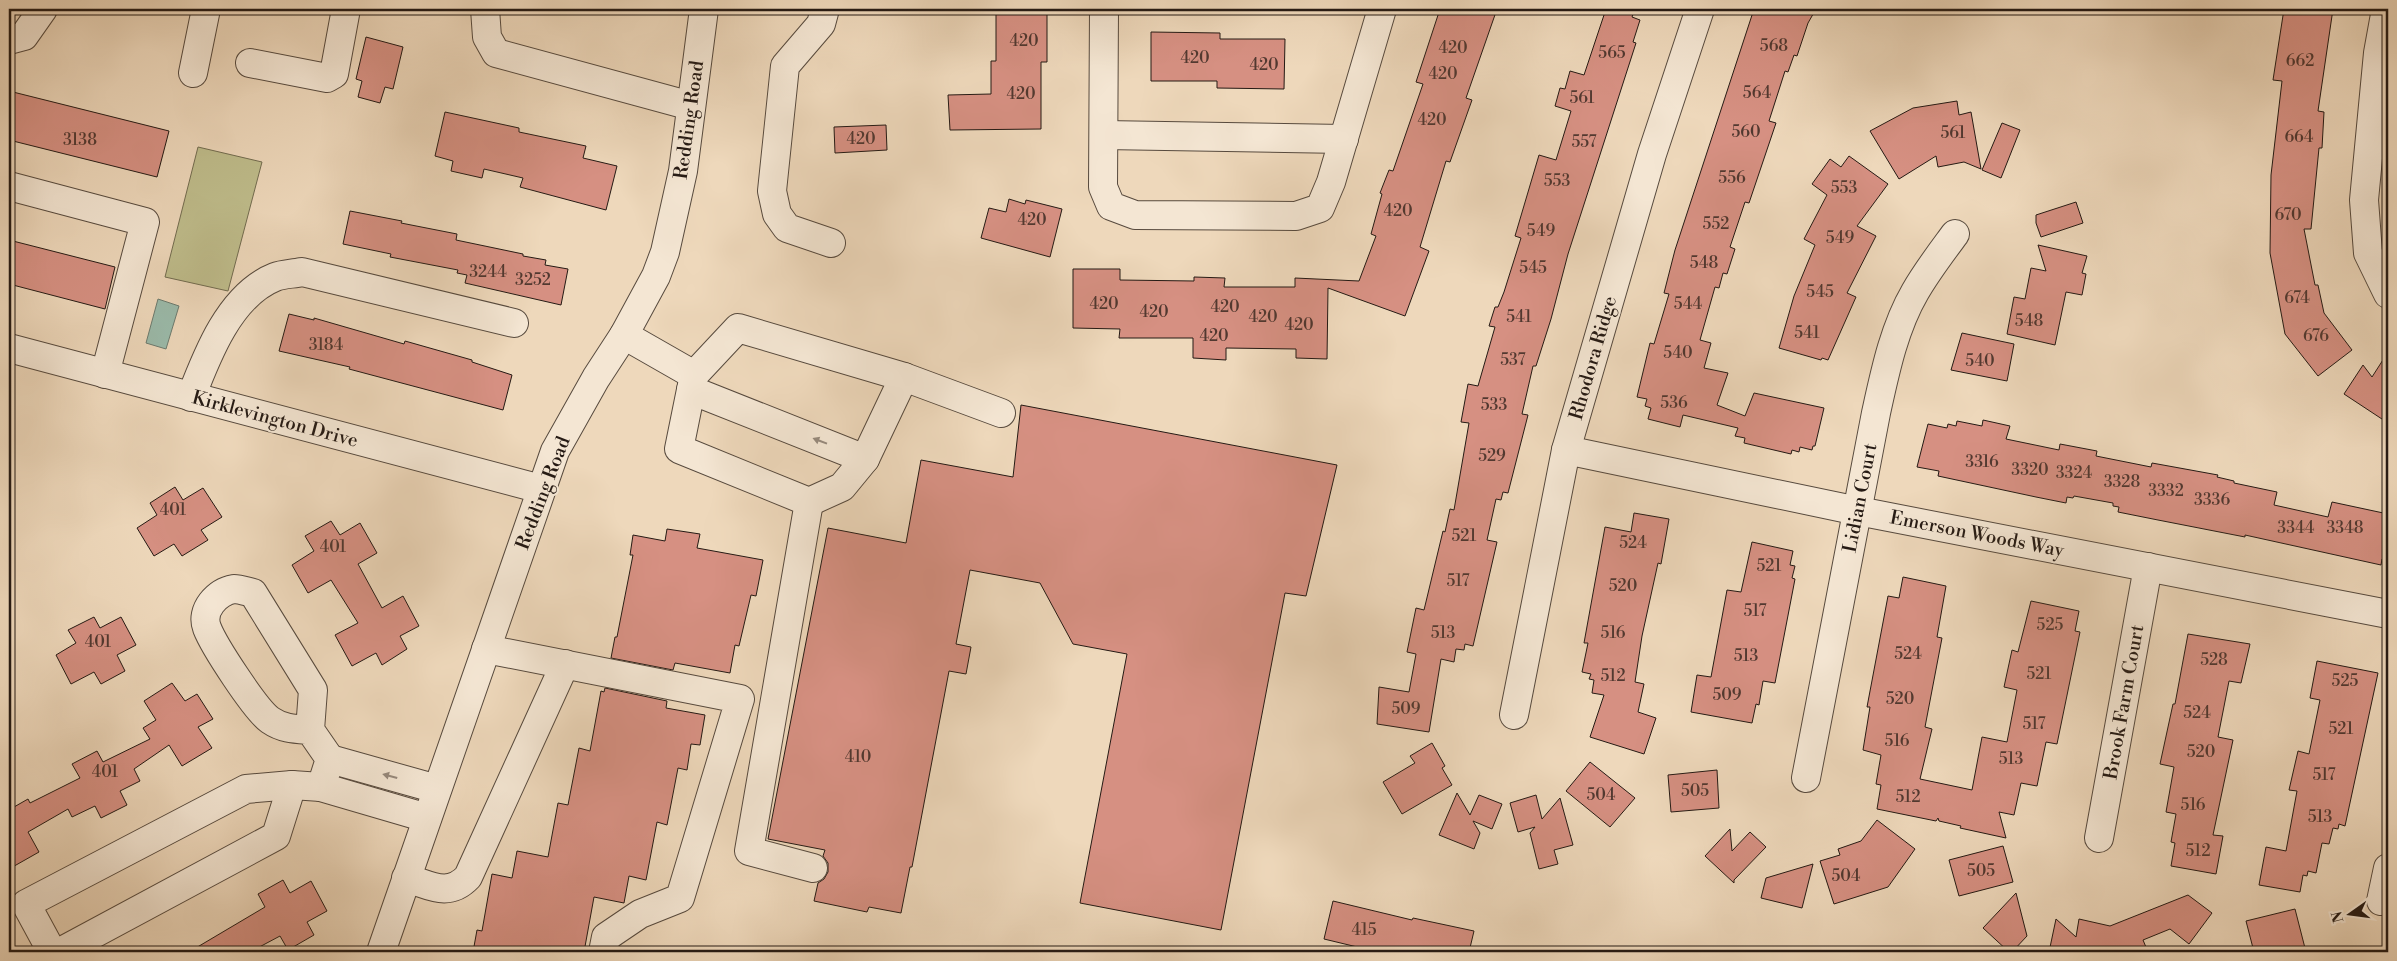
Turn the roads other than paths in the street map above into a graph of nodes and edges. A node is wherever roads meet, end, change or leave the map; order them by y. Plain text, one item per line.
1 (43, 9) edge
2 (206, 9) edge
3 (346, 9) edge
4 (485, 9) edge
5 (704, 9) edge
6 (825, 9) edge
7 (1104, 9) edge
8 (1382, 9) edge
9 (1700, 9) edge
10 (2386, 9) edge
11 (9, 40) edge
12 (250, 63) dead end
13 (193, 73) dead end
14 (691, 106) junction
15 (1104, 135) junction
16 (1344, 139) junction
17 (9, 186) edge
18 (1955, 234) dead end
19 (831, 243) dead end
20 (2388, 294) edge
21 (514, 323) dead end
22 (624, 335) junction
23 (9, 348) edge
24 (105, 374) junction
25 (904, 377) junction
26 (692, 383) junction
27 (192, 397) junction
28 (1001, 413) dead end
29 (1566, 450) junction
30 (865, 459) junction
31 (541, 490) junction
32 (809, 502) junction
33 (1858, 511) junction
34 (2148, 566) junction
35 (2388, 614) edge
36 (486, 649) junction
37 (565, 664) junction
38 (1514, 715) dead end
39 (310, 730) junction
40 (330, 759) junction
41 (1806, 778) dead end
42 (292, 785) junction
43 (321, 787) junction
44 (437, 789) junction
45 (427, 818) junction
46 (2099, 838) dead end
47 (813, 868) dead end
48 (2388, 868) edge
49 (406, 878) junction
50 (2381, 901) dead end
51 (52, 952) edge
52 (60, 952) edge
53 (381, 952) edge
54 (603, 952) edge

1 - 11 street
2 - 13 street
3 - 12 street
4 - 14 street
5 - 14 street, Redding Road
6 - 19 street
7 - 15 street
8 - 16 street
9 - 29 street, Rhodora Ridge
10 - 20 street
14 - 22 street, Redding Road
15 - 16 street
15 - 16 street
17 - 24 street
18 - 33 street, Lidian Court
21 - 27 street
22 - 26 street
22 - 31 street, Redding Road
23 - 24 street, Kirklevington Drive
24 - 27 street, Kirklevington Drive
25 - 26 street
25 - 28 street
25 - 30 street
30 -> 26 street
26 - 32 street
27 - 31 street, Kirklevington Drive
29 - 33 street, Emerson Woods Way
29 - 38 street, Rhodora Ridge
30 - 32 street
31 - 36 street, Redding Road
32 - 47 street
33 - 34 street, Emerson Woods Way
33 - 41 street, Lidian Court
34 - 35 street, Emerson Woods Way
34 - 46 street, Brook Farm Court
36 - 37 street
36 - 44 street, Redding Road
37 - 49 street
37 - 54 street
39 - 39 street
39 - 40 street
40 - 43 street
44 -> 40 street
42 - 43 street
42 - 51 street
42 - 52 street
43 - 45 street
44 - 45 street, Redding Road
45 - 49 street, Redding Road
48 - 50 street
49 - 53 street, Redding Road

